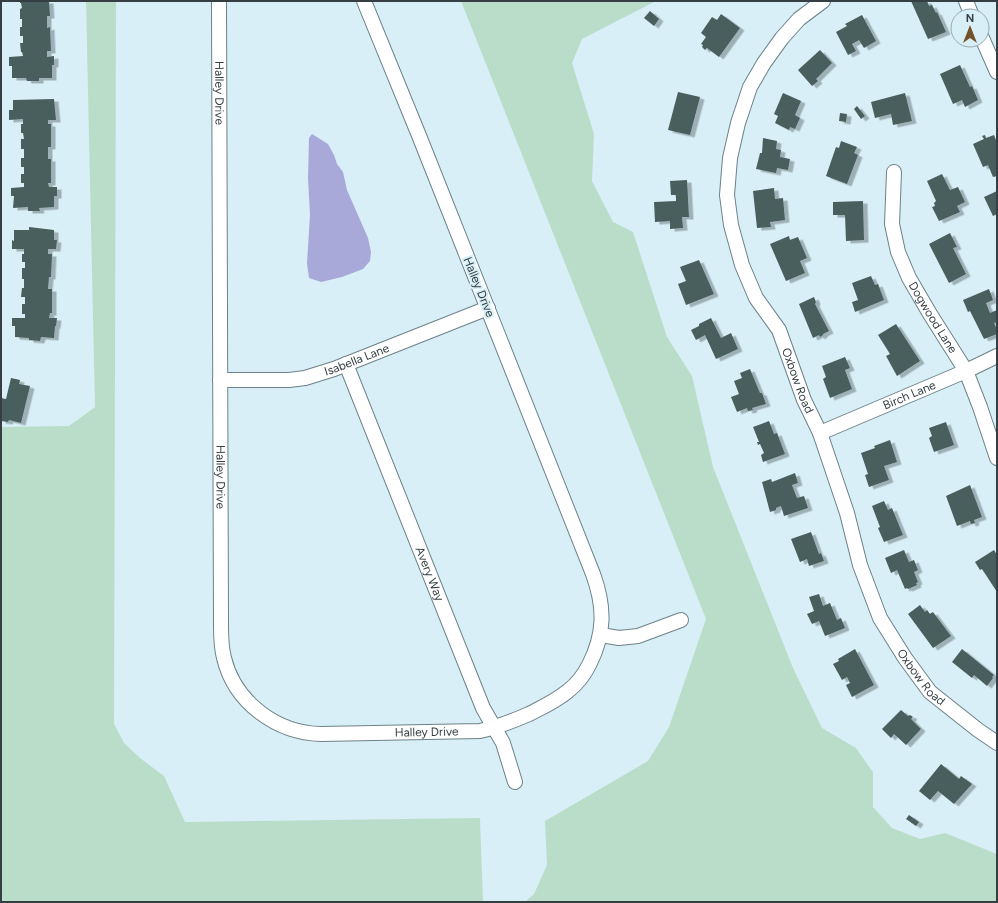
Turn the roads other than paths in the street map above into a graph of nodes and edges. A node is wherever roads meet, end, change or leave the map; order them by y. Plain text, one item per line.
1 (219, 1) edge
2 (364, 1) edge
3 (823, 1) edge
4 (986, 48) edge
5 (997, 72) edge
6 (894, 172) dead end
7 (488, 308) junction
8 (997, 356) edge
9 (346, 364) junction
10 (966, 371) junction
11 (220, 380) junction
12 (820, 433) junction
13 (997, 458) edge
14 (681, 620) dead end
15 (601, 635) junction
16 (494, 728) junction
17 (997, 743) edge
18 (515, 782) dead end

1 - 11 street, Halley Drive
2 - 7 street, Halley Drive
3 - 12 street, Oxbow Road
4 - 5 street
6 - 10 street, Dogwood Lane
7 - 9 street, Isabella Lane
7 - 15 street, Halley Drive
8 - 10 street, Birch Lane
9 - 11 street, Isabella Lane
9 - 16 street, Avery Way
10 - 12 street, Birch Lane
10 - 13 street, Dogwood Lane
11 - 16 street, Halley Drive
12 - 17 street, Oxbow Road
14 - 15 street
15 - 16 street, Halley Drive
16 - 18 street, Avery Way

